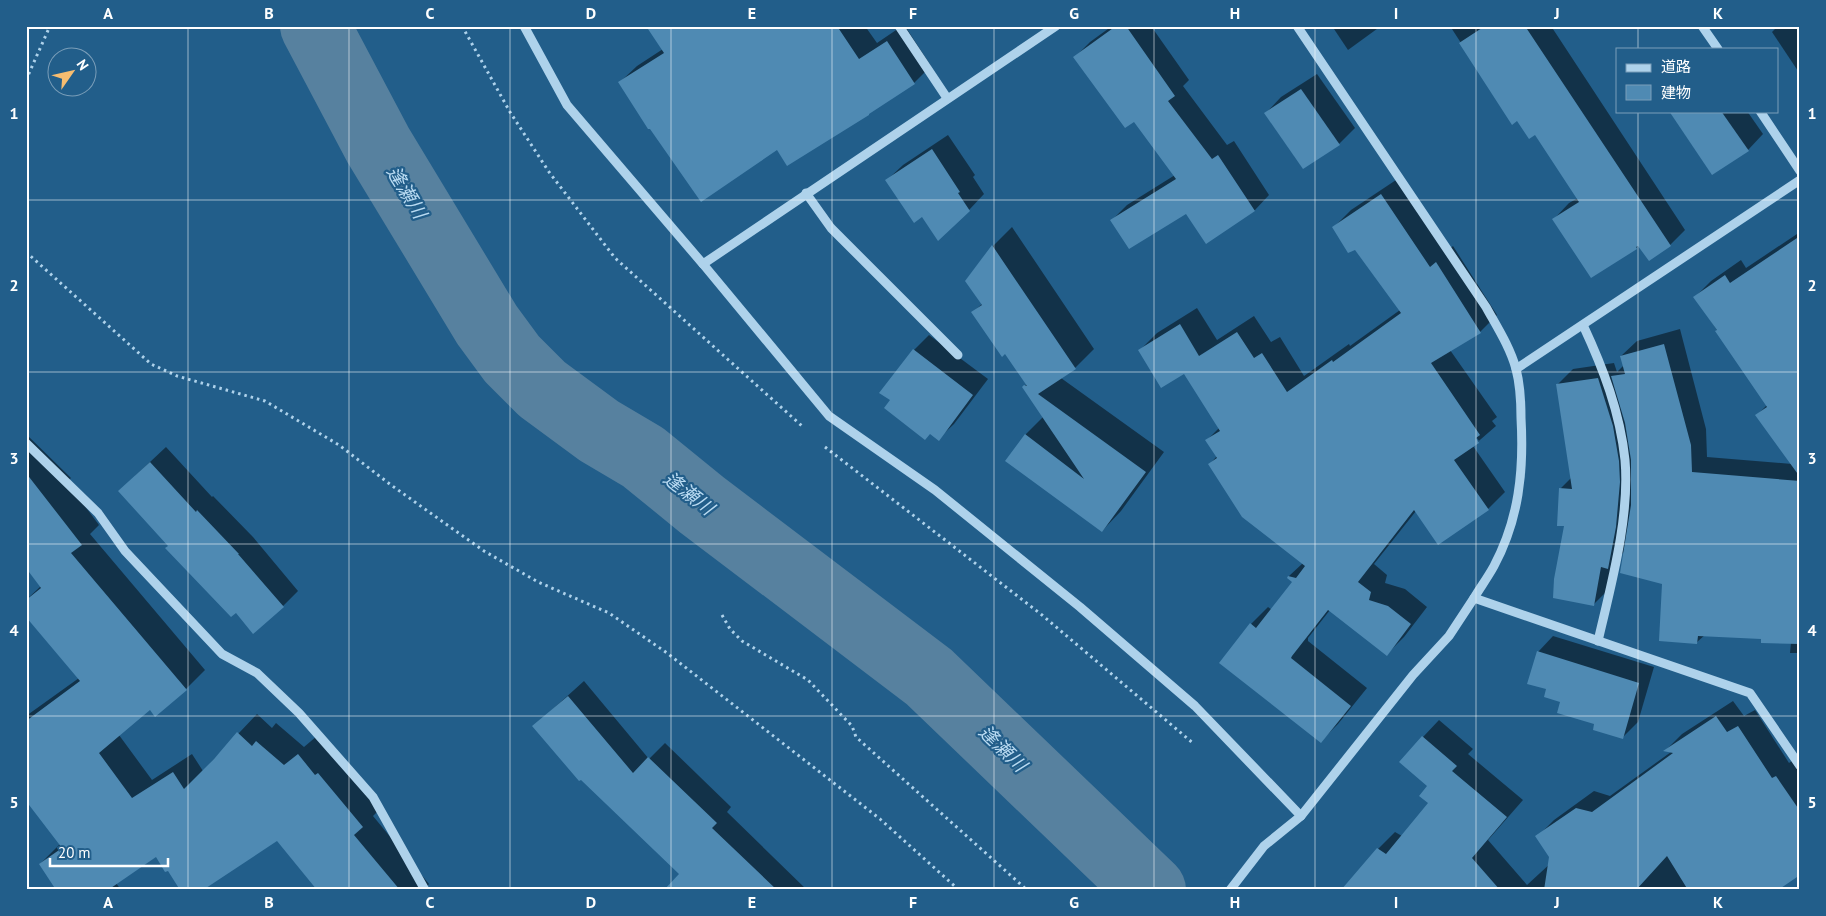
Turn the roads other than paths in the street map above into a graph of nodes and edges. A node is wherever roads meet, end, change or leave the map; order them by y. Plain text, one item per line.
1 (524, 26) edge
2 (899, 26) edge
3 (1056, 26) edge
4 (1297, 26) edge
5 (1702, 26) edge
6 (1717, 48) edge
7 (947, 98) junction
8 (1761, 112) edge
9 (1800, 171) edge
10 (1800, 180) edge
11 (806, 193) junction
12 (703, 264) junction
13 (1583, 325) junction
14 (958, 355) dead end
15 (1516, 369) junction
16 (26, 443) edge
17 (1474, 598) junction
18 (1598, 641) junction
19 (1800, 766) edge
20 (1301, 816) junction
21 (425, 890) edge
22 (1230, 890) edge

1 - 12 street
2 - 7 street
3 - 7 street
4 - 15 street
5 - 6 street
7 - 11 street
8 - 9 street
10 - 13 street
11 - 12 street
11 - 14 street
12 - 20 street
13 - 15 street
13 - 18 street
15 - 17 street
16 - 21 street
17 - 18 street
17 - 20 street
18 - 19 street
20 - 22 street

